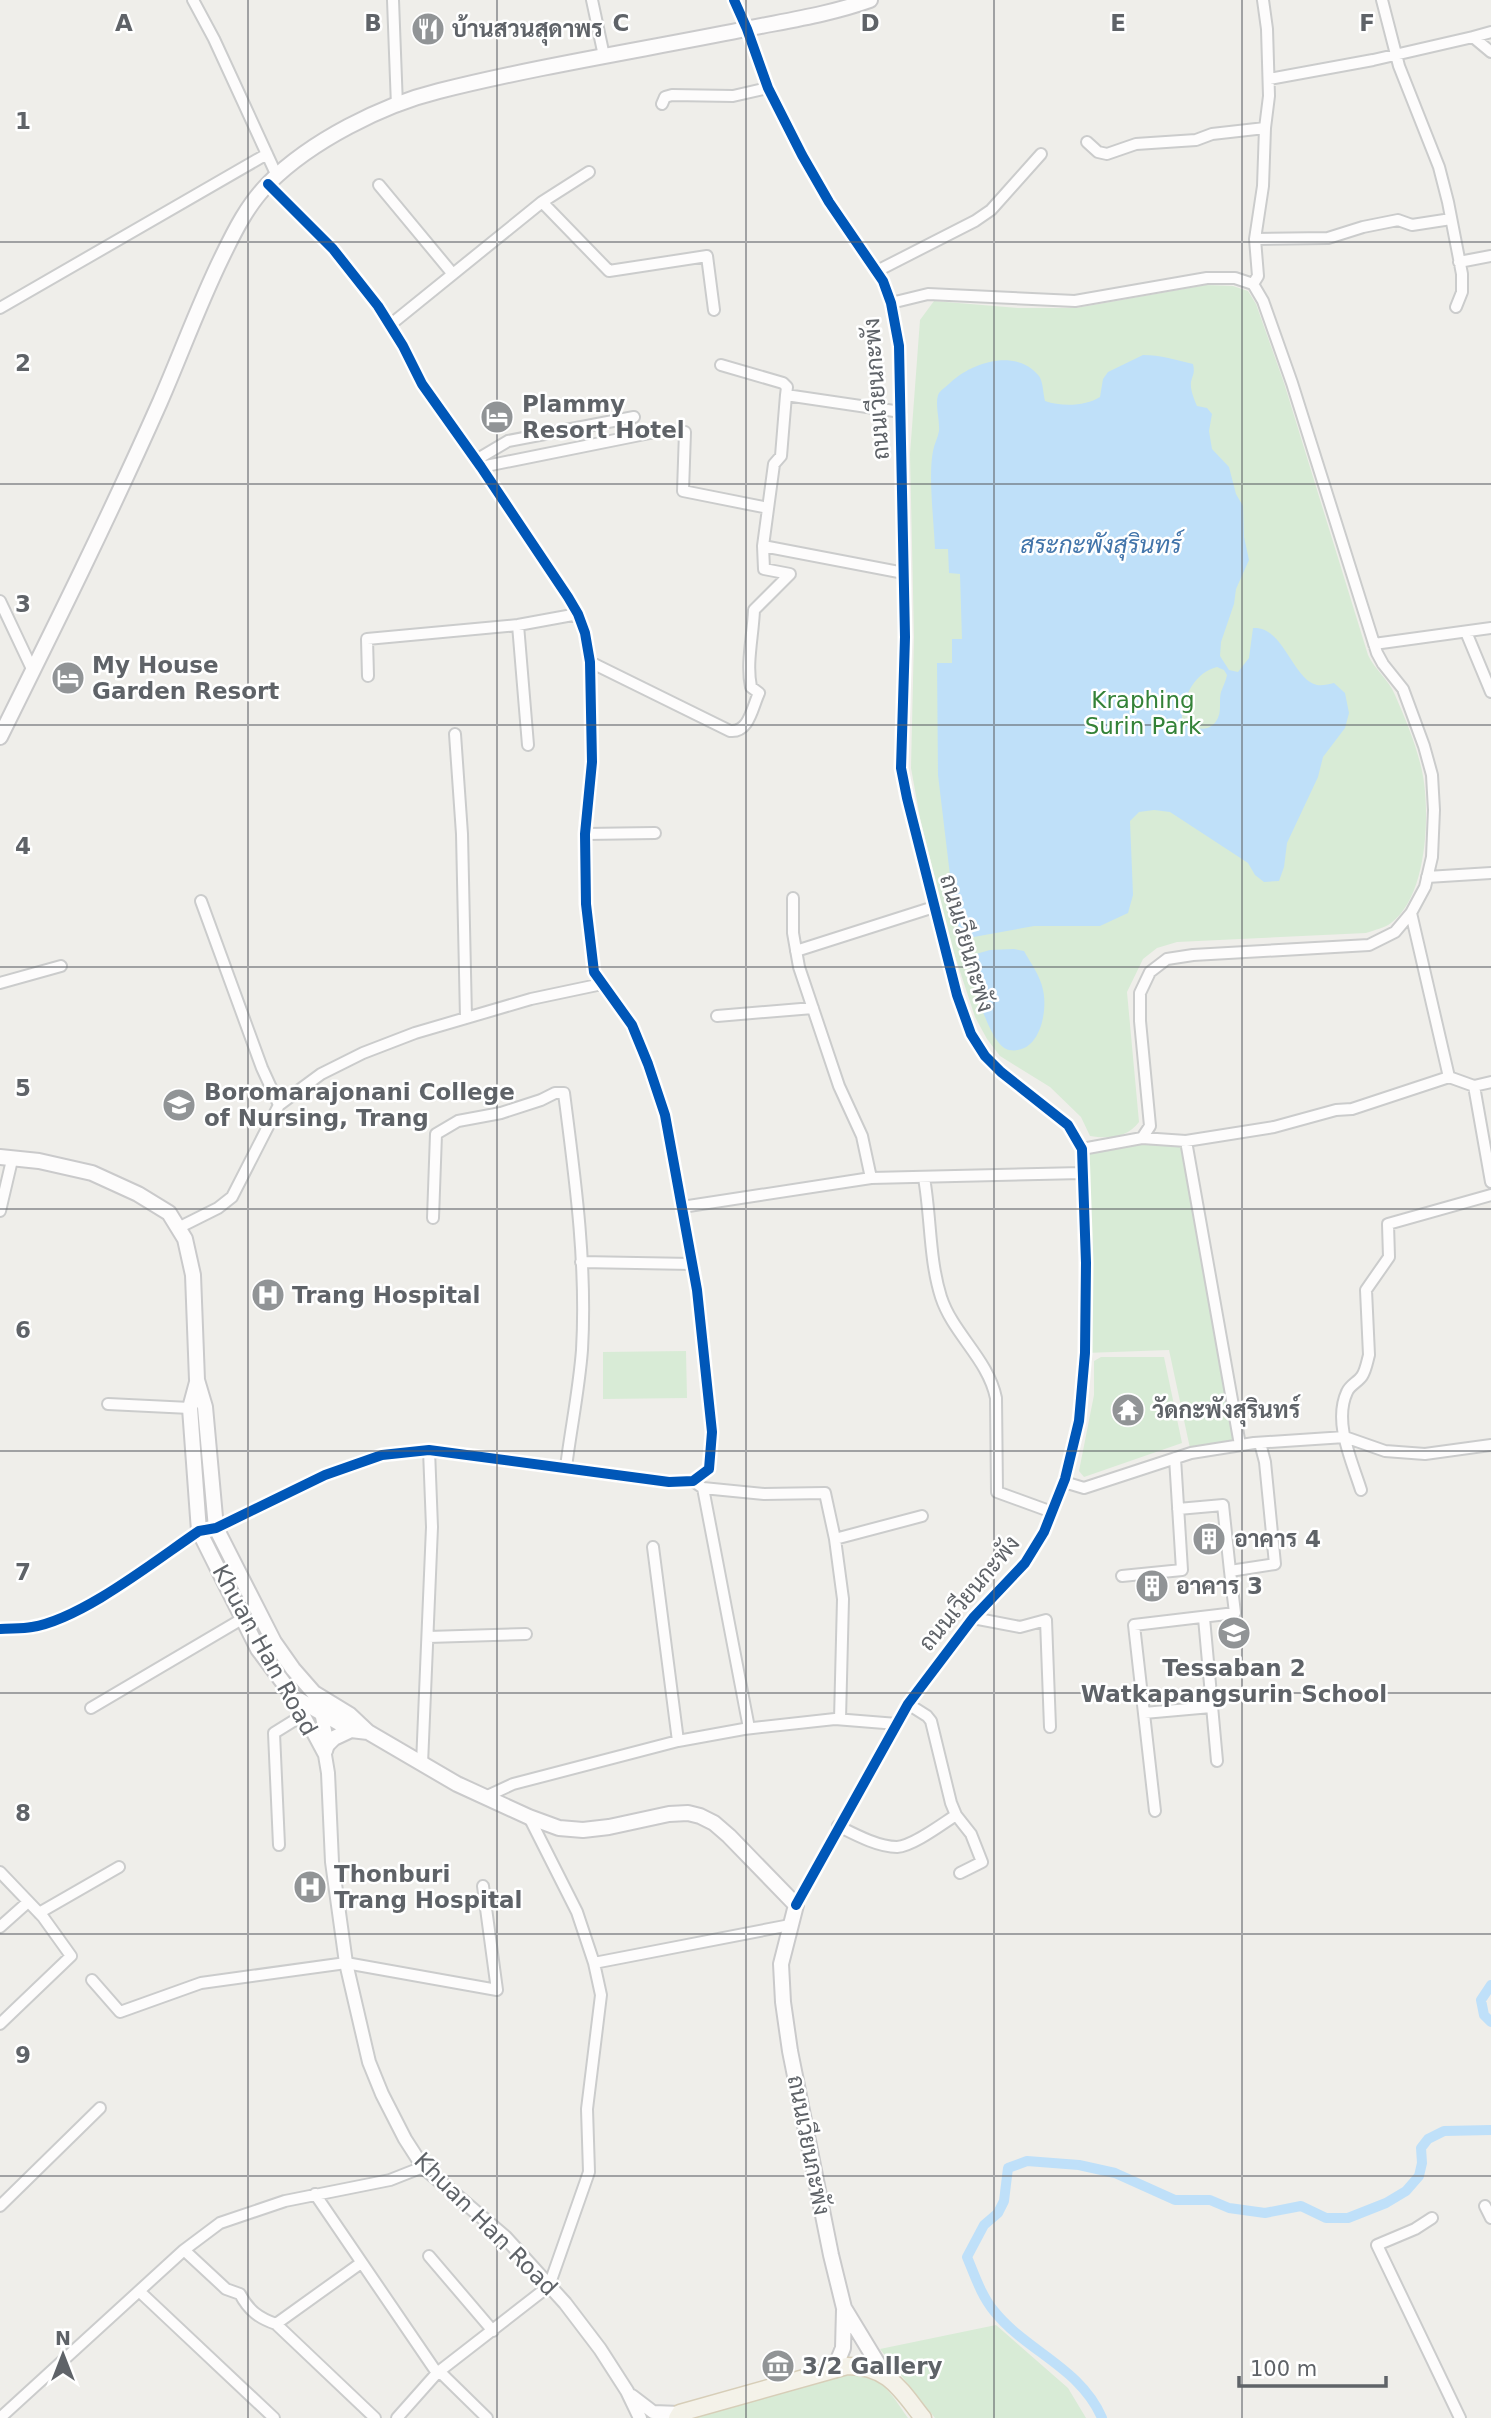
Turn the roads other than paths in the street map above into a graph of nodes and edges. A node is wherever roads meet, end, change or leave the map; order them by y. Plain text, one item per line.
1 (193, 0) edge
2 (393, 0) edge
3 (592, 0) edge
4 (734, 0) edge
5 (870, 0) edge
6 (1263, 0) edge
7 (1382, 0) edge
8 (747, 29) junction
9 (1491, 32) edge
10 (1473, 37) junction
11 (1491, 52) edge
12 (1396, 54) junction
13 (604, 56) junction
14 (1269, 79) junction
15 (768, 88) junction
16 (662, 104) dead end
17 (397, 106) junction
18 (1265, 128) junction
19 (1087, 142) dead end
20 (267, 154) junction
21 (1041, 154) dead end
22 (589, 172) dead end
23 (273, 180) junction
24 (379, 185) dead end
25 (542, 202) junction
26 (1451, 219) junction
27 (1255, 239) junction
28 (1491, 256) edge
29 (1459, 262) junction
30 (877, 271) junction
31 (452, 273) junction
32 (1253, 284) junction
33 (891, 303) junction
34 (1456, 307) dead end
35 (0, 308) edge
36 (714, 310) dead end
37 (390, 325) junction
38 (721, 365) dead end
39 (786, 395) junction
40 (901, 412) junction
41 (634, 417) dead end
42 (478, 464) junction
43 (768, 508) junction
44 (763, 546) junction
45 (904, 573) junction
46 (0, 601) edge
47 (578, 614) junction
48 (518, 625) junction
49 (1491, 628) edge
50 (1466, 632) junction
51 (1374, 644) junction
52 (590, 662) junction
53 (33, 671) junction
54 (368, 676) dead end
55 (1491, 692) edge
56 (455, 734) dead end
57 (0, 737) edge
58 (528, 745) dead end
59 (655, 833) dead end
60 (585, 834) junction
61 (1491, 873) edge
62 (1427, 877) junction
63 (793, 898) dead end
64 (201, 901) dead end
65 (934, 908) junction
66 (1411, 914) junction
67 (796, 951) junction
68 (61, 966) dead end
69 (0, 983) edge
70 (602, 984) junction
71 (813, 1008) junction
72 (717, 1016) dead end
73 (467, 1018) junction
74 (1449, 1077) junction
75 (1491, 1082) edge
76 (1474, 1086) junction
77 (279, 1105) junction
78 (1142, 1138) junction
79 (1186, 1141) junction
80 (1082, 1149) junction
81 (6, 1158) edge
82 (1082, 1173) junction
83 (871, 1178) junction
84 (924, 1178) junction
85 (1491, 1182) edge
86 (1491, 1195) edge
87 (682, 1207) junction
88 (0, 1212) edge
89 (433, 1218) dead end
90 (178, 1228) junction
91 (581, 1262) junction
92 (692, 1264) junction
93 (197, 1380) junction
94 (108, 1404) dead end
95 (190, 1408) junction
96 (1345, 1437) junction
97 (1260, 1443) junction
98 (1240, 1445) junction
99 (1491, 1445) edge
100 (429, 1450) junction
101 (1175, 1458) junction
102 (566, 1467) junction
103 (693, 1481) junction
104 (1064, 1482) junction
105 (703, 1489) junction
106 (1361, 1490) dead end
107 (1178, 1509) junction
108 (1052, 1511) junction
109 (922, 1516) dead end
110 (216, 1528) junction
111 (199, 1531) junction
112 (835, 1539) junction
113 (653, 1547) dead end
114 (1230, 1571) junction
115 (1122, 1576) dead end
116 (973, 1618) junction
117 (1204, 1618) junction
118 (242, 1619) junction
119 (0, 1629) edge
120 (526, 1634) dead end
121 (428, 1637) junction
122 (314, 1693) junction
123 (294, 1697) junction
124 (908, 1704) junction
125 (1211, 1707) junction
126 (91, 1708) dead end
127 (323, 1713) junction
128 (1144, 1713) junction
129 (303, 1714) junction
130 (840, 1719) junction
131 (897, 1724) junction
132 (1050, 1727) dead end
133 (749, 1728) junction
134 (351, 1730) junction
135 (368, 1732) junction
136 (678, 1741) junction
137 (327, 1749) junction
138 (1217, 1761) dead end
139 (422, 1764) junction
140 (485, 1797) junction
141 (1155, 1811) dead end
142 (956, 1815) junction
143 (528, 1817) junction
144 (838, 1826) junction
145 (279, 1845) dead end
146 (119, 1867) dead end
147 (0, 1872) edge
148 (960, 1873) dead end
149 (483, 1886) dead end
150 (28, 1902) junction
151 (796, 1905) junction
152 (39, 1913) junction
153 (790, 1925) junction
154 (0, 1927) edge
155 (346, 1963) junction
156 (594, 1963) junction
157 (92, 1980) dead end
158 (0, 2024) edge
159 (100, 2108) dead end
160 (423, 2167) junction
161 (315, 2194) junction
162 (0, 2206) edge
163 (1485, 2206) dead end
164 (1432, 2218) dead end
165 (1491, 2218) edge
166 (184, 2250) junction
167 (429, 2256) dead end
168 (360, 2263) junction
169 (549, 2286) junction
170 (139, 2291) junction
171 (844, 2308) junction
172 (276, 2324) junction
173 (493, 2331) junction
174 (834, 2370) junction
175 (439, 2372) junction
176 (884, 2374) junction
177 (627, 2391) junction
178 (678, 2416) edge
179 (0, 2418) edge
180 (274, 2418) edge
181 (375, 2418) edge
182 (397, 2418) edge
183 (486, 2418) edge
184 (640, 2418) edge
185 (923, 2418) edge
186 (1460, 2418) edge

1 - 20 street
2 - 17 street
3 - 13 street
4 - 8 street, ถนนเวียนกะพัง
5 - 8 main road
6 - 14 street
7 - 12 street
8 - 13 main road
8 - 15 street, ถนนเวียนกะพัง
9 - 10 street
10 - 11 street
10 - 12 street
12 - 14 street
12 - 26 street
13 - 17 main road
14 - 18 street
15 - 16 street
15 - 30 street, ถนนเวียนกะพัง
17 - 23 main road
18 - 19 street
18 - 27 street
20 - 23 street
20 - 35 street
21 - 30 street
22 - 25 street
23 - 37 street
23 - 53 main road
24 - 31 street
25 - 31 street
25 - 36 street
26 - 27 street
26 - 29 street
27 - 32 street
28 - 29 street
29 - 34 street
30 - 33 street, ถนนเวียนกะพัง
31 - 37 street
32 - 33 street, ถนนเวียนกะพัง
32 - 51 street
33 - 40 street, ถนนเวียนกะพัง
37 - 42 street
38 - 39 street
39 - 40 street
39 - 43 street
40 - 45 street, ถนนเวียนกะพัง
41 - 42 street
42 - 43 street
42 - 47 street
43 - 44 street
44 - 45 street
44 - 52 street
45 - 65 street, ถนนเวียนกะพัง
46 - 53 street
47 - 48 street
47 - 52 street
48 - 54 street
48 - 58 street
49 - 50 street
50 - 51 street
50 - 55 street
51 - 62 street
52 - 60 street
53 - 57 main road
56 - 73 street
59 - 60 street
60 - 70 street
61 - 62 street
62 - 66 street
63 - 67 street
64 - 77 street
65 - 67 street
65 - 80 street, ถนนเวียนกะพัง
66 - 74 street
66 - 78 street
67 - 71 street
68 - 69 street
70 - 73 street
70 - 87 street
71 - 72 street
71 - 83 street
73 - 77 street
74 - 76 street
74 - 79 street
75 - 76 street
76 - 85 street
77 - 90 street
78 - 79 street
78 - 80 street
79 - 98 street
80 - 82 street, ถนนเวียนกะพัง
81 - 88 street
81 - 90 main road, Khuan Han Road
82 - 84 street
82 - 104 street, ถนนเวียนกะพัง
83 - 84 street
83 - 87 street
84 - 108 street
86 - 96 street
87 - 92 street
89 - 91 street
90 - 93 main road, Khuan Han Road
91 - 92 street
91 - 102 street
92 - 103 street
93 - 95 main road, Khuan Han Road
93 - 110 main road, Khuan Han Road
94 - 95 street
95 - 111 main road, Khuan Han Road
96 - 97 street
96 - 99 street
96 - 106 street
97 - 98 street
97 - 114 street
98 - 101 street
100 - 102 street
100 - 110 street
100 - 121 street
101 - 104 street
101 - 107 street
102 - 103 street
103 - 105 street
104 - 108 street, ถนนเวียนกะพัง
105 - 112 street
105 - 133 street
107 - 114 street
107 - 115 street
108 - 116 street, ถนนเวียนกะพัง
109 - 112 street
110 - 111 street
110 - 122 main road, Khuan Han Road
111 - 118 main road, Khuan Han Road
111 - 119 street
112 - 130 street
113 - 136 street
114 - 117 street
116 - 124 street, ถนนเวียนกะพัง
116 - 132 street
117 - 125 street
117 - 128 street
118 - 123 main road, Khuan Han Road
118 - 126 street
120 - 121 street
121 - 139 street
122 - 127 street, Khuan Han Road
122 - 135 main road
123 - 127 main road
123 - 129 street, Khuan Han Road
124 - 131 street, ถนนเวียนกะพัง
124 - 142 street
125 - 128 street
125 - 138 street
127 - 134 main road
127 - 137 street, Khuan Han Road
128 - 141 street
129 - 137 street, Khuan Han Road
129 - 145 street
130 - 131 street
130 - 133 street
131 - 144 street, ถนนเวียนกะพัง
133 - 136 street
134 - 135 main road
134 - 137 main road
135 - 139 main road
136 - 140 street
137 - 155 street, Khuan Han Road
139 - 140 main road
140 - 143 main road
142 - 144 street
142 - 148 street
143 - 151 main road
143 - 156 street
144 - 151 street, ถนนเวียนกะพัง
146 - 152 street
147 - 150 street
149 - 155 street
150 - 152 street
150 - 154 street
151 - 153 main road, ถนนเวียนกะพัง
152 - 158 street
153 - 156 street
153 - 171 main road, ถนนเวียนกะพัง
155 - 157 street
155 - 160 street, Khuan Han Road
156 - 169 street
159 - 162 street
160 - 161 street
160 - 169 street, Khuan Han Road
161 - 166 street
161 - 168 street
163 - 165 street
164 - 186 street
166 - 170 street
166 - 172 street
167 - 173 street
168 - 172 street
168 - 175 street
169 - 173 street
169 - 177 street, Khuan Han Road
170 - 179 street
170 - 180 street
171 - 174 main road
171 - 176 main road, ถนนเวียนกะพัง
172 - 181 street
173 - 175 street
174 - 176 main road
174 - 178 main road
175 - 182 street
175 - 183 street
176 - 185 main road
177 - 178 street, Khuan Han Road
177 - 184 street, Khuan Han Road

